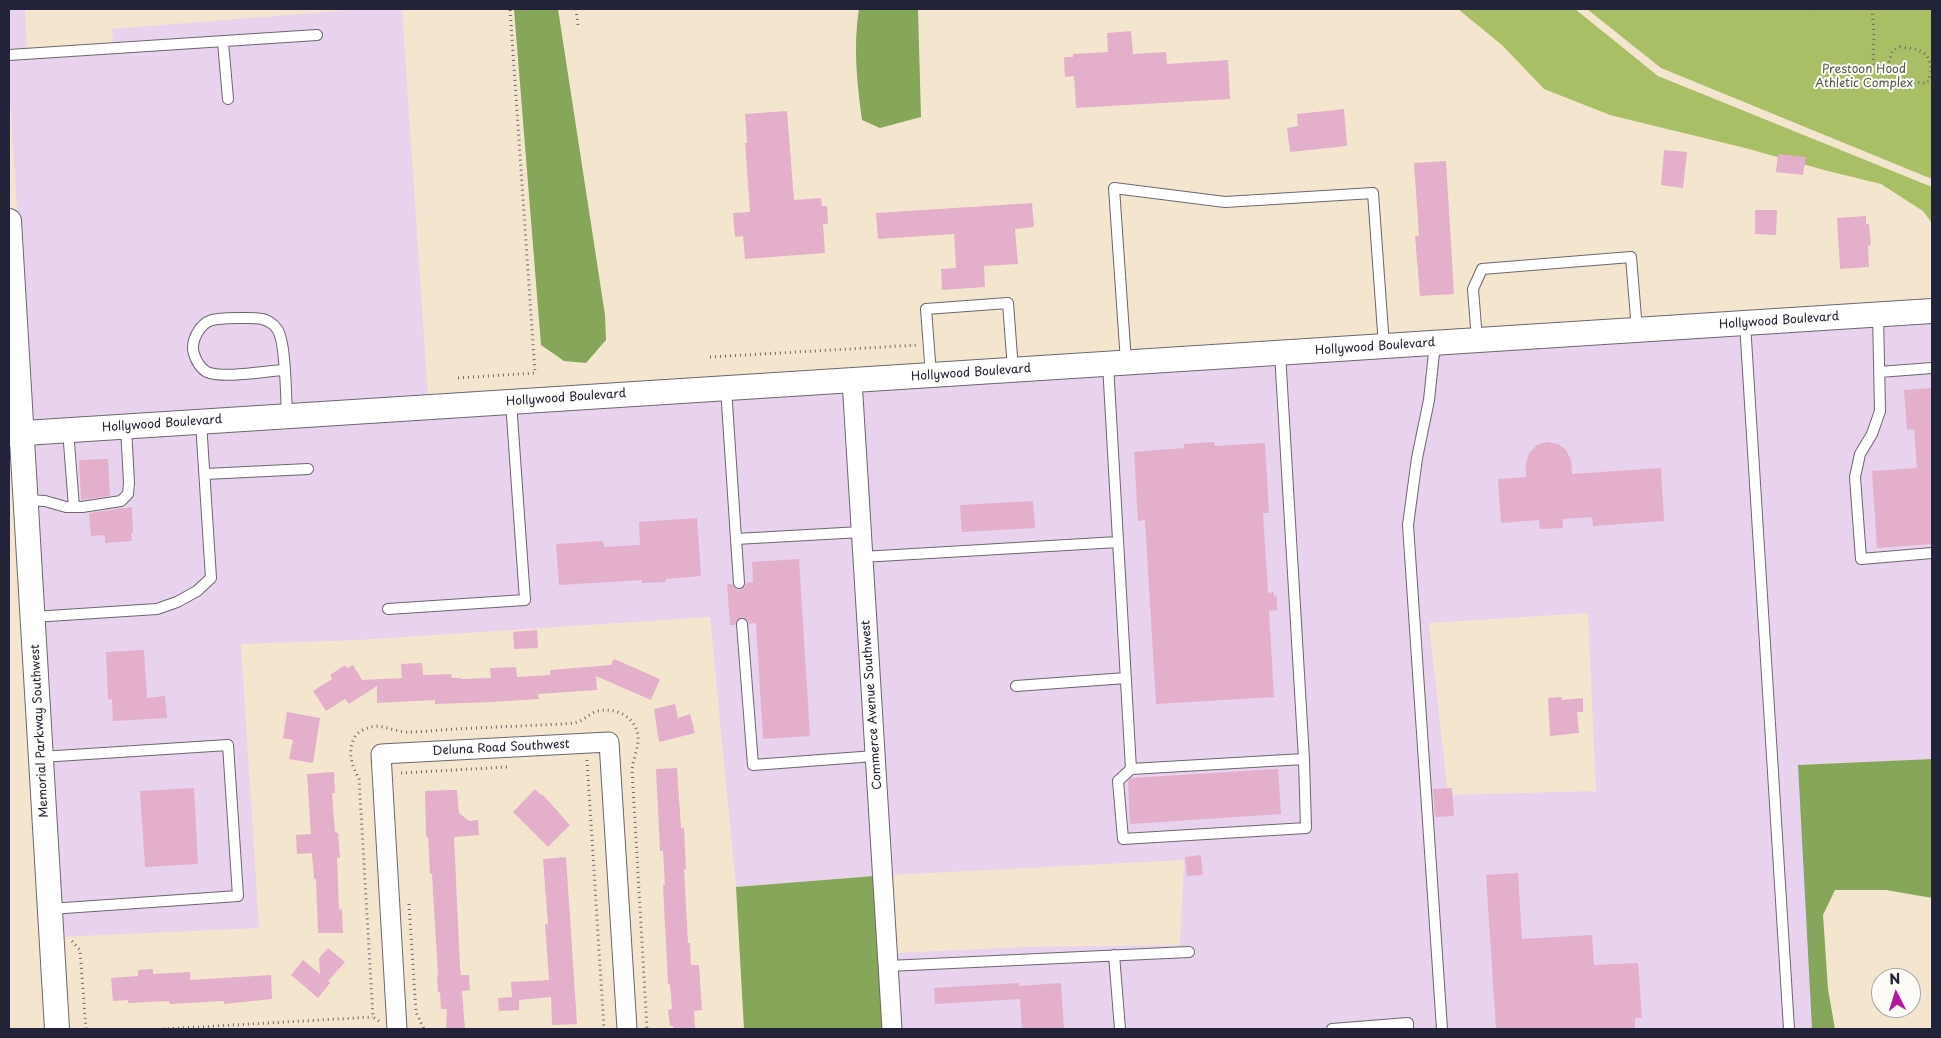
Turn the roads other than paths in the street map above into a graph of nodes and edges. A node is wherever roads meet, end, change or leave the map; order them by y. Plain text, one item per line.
1 (318, 35) dead end
2 (224, 42) junction
3 (9, 56) edge
4 (228, 99) dead end
5 (9, 221) edge
6 (1932, 311) edge
7 (1878, 314) junction
8 (1745, 323) junction
9 (1637, 330) junction
10 (1477, 340) junction
11 (1435, 343) junction
12 (1384, 346) junction
13 (1280, 353) junction
14 (1117, 363) junction
15 (1932, 368) edge
16 (284, 370) junction
17 (1013, 370) junction
18 (1879, 372) junction
19 (931, 375) junction
20 (852, 380) junction
21 (726, 388) junction
22 (511, 402) junction
23 (287, 416) junction
24 (201, 422) junction
25 (126, 427) junction
26 (68, 430) junction
27 (16, 434) edge
28 (308, 468) dead end
29 (205, 474) junction
30 (26, 500) junction
31 (74, 507) junction
32 (861, 532) junction
33 (736, 539) junction
34 (1118, 542) junction
35 (1932, 553) edge
36 (862, 557) junction
37 (739, 583) dead end
38 (388, 609) dead end
39 (33, 617) junction
40 (742, 624) dead end
41 (1126, 678) junction
42 (1016, 686) dead end
43 (875, 756) junction
44 (41, 757) junction
45 (1304, 759) junction
46 (1131, 769) junction
47 (50, 908) junction
48 (1190, 952) dead end
49 (1114, 955) junction
50 (888, 966) junction
51 (391, 1027) edge
52 (57, 1029) edge
53 (627, 1029) edge
54 (892, 1029) edge
55 (1120, 1029) edge
56 (1332, 1029) edge
57 (1408, 1029) edge
58 (1442, 1029) edge
59 (1789, 1029) edge

1 - 2 lane
2 - 3 lane
2 - 4 lane
5 - 27 street, Memorial Parkway Southwest
6 - 7 street, Hollywood Boulevard
7 - 8 street, Hollywood Boulevard
7 - 18 lane
8 - 9 street, Hollywood Boulevard
8 - 59 lane
9 - 10 street, Hollywood Boulevard
9 - 10 lane
10 - 11 street, Hollywood Boulevard
11 - 12 street, Hollywood Boulevard
11 - 58 lane
12 - 13 street, Hollywood Boulevard
12 - 14 lane
13 - 14 street, Hollywood Boulevard
13 - 45 lane
14 - 17 street, Hollywood Boulevard
14 - 34 lane
15 - 18 lane
16 - 16 lane
16 - 23 lane
17 - 19 street, Hollywood Boulevard
17 - 19 lane
18 - 35 lane
19 - 20 street, Hollywood Boulevard
20 - 21 street, Hollywood Boulevard
20 - 32 street, Commerce Avenue Southwest
21 - 22 street, Hollywood Boulevard
21 - 33 lane
22 - 23 street, Hollywood Boulevard
22 - 38 lane
23 - 24 street, Hollywood Boulevard
24 - 25 street, Hollywood Boulevard
24 - 29 lane
25 - 26 street, Hollywood Boulevard
25 - 31 lane
26 - 27 street, Hollywood Boulevard
26 - 31 lane
27 - 30 street, Memorial Parkway Southwest
28 - 29 lane
29 - 39 lane
30 - 31 lane
30 - 39 street, Memorial Parkway Southwest
32 - 33 lane
32 - 36 street, Commerce Avenue Southwest
33 - 37 lane
34 - 36 lane
34 - 41 lane
36 - 43 street, Commerce Avenue Southwest
39 - 44 street, Memorial Parkway Southwest
40 - 43 lane
41 - 42 lane
41 - 46 lane
43 - 50 street, Commerce Avenue Southwest
44 - 47 street, Memorial Parkway Southwest
44 - 47 lane
45 - 46 lane
45 - 46 lane
47 - 52 street, Memorial Parkway Southwest
48 - 49 lane
49 - 50 lane
49 - 55 lane
50 - 54 street, Commerce Avenue Southwest
51 - 53 street, Deluna Road Southwest
56 - 57 lane

